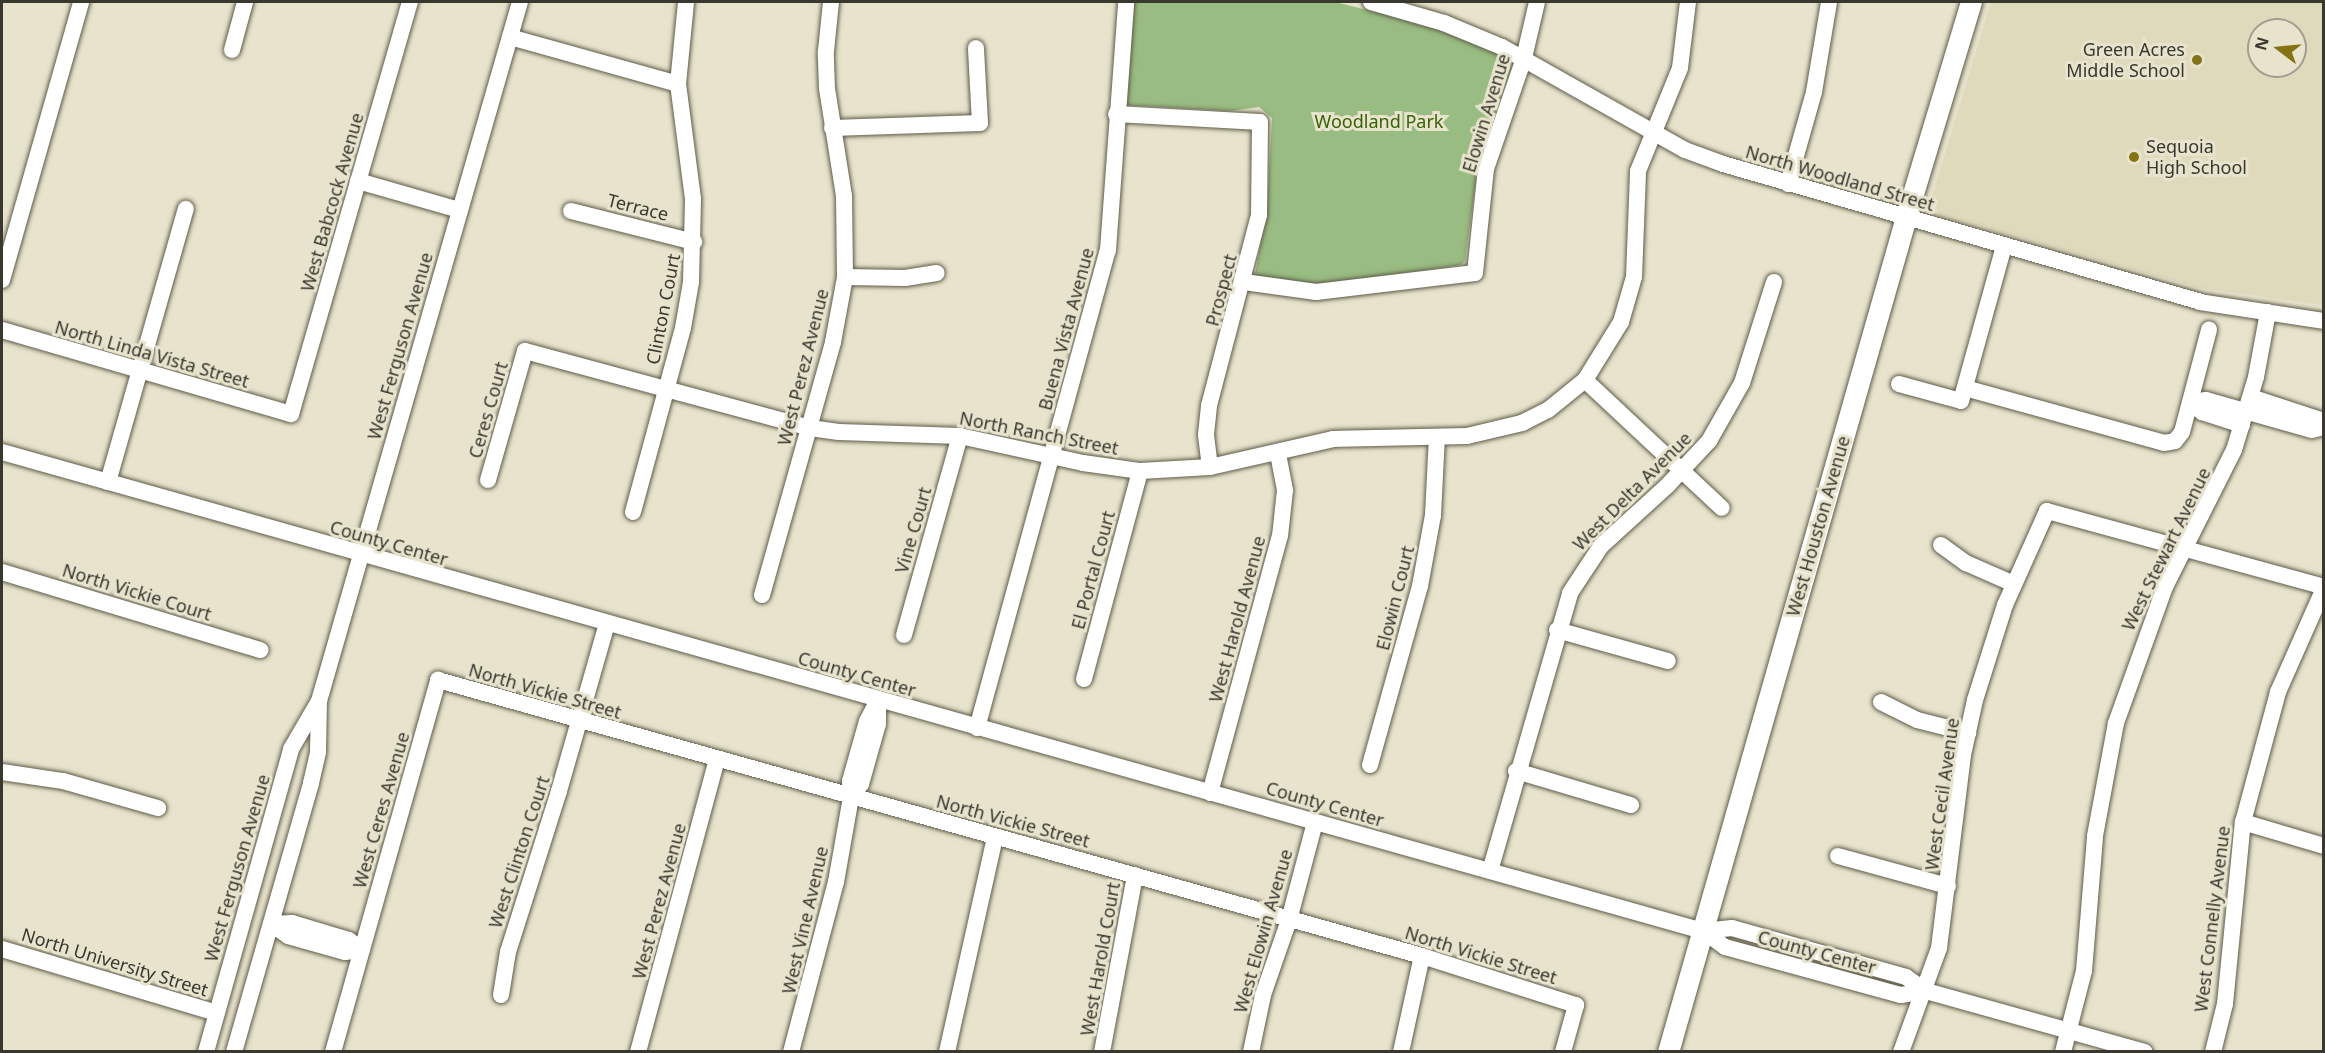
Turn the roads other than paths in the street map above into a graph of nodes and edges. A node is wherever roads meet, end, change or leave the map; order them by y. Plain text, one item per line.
1 (81, 2) edge
2 (245, 2) edge
3 (520, 2) edge
4 (686, 2) edge
5 (831, 2) edge
6 (1126, 2) edge
7 (1371, 2) edge
8 (1537, 2) edge
9 (1688, 2) edge
10 (1829, 2) edge
11 (1971, 2) edge
12 (405, 3) edge
13 (510, 37) junction
14 (976, 48) dead end
15 (232, 50) dead end
16 (1524, 58) junction
17 (678, 84) junction
18 (1116, 114) junction
19 (832, 128) junction
20 (1652, 132) junction
21 (358, 181) junction
22 (1788, 184) junction
23 (186, 209) dead end
24 (459, 210) junction
25 (571, 211) dead end
26 (1906, 217) junction
27 (694, 242) junction
28 (2004, 246) junction
29 (938, 273) dead end
30 (845, 277) junction
31 (2, 280) edge
32 (1244, 282) junction
33 (1774, 282) dead end
34 (2268, 312) junction
35 (2324, 321) edge
36 (2, 330) edge
37 (2209, 330) dead end
38 (525, 351) joint
39 (139, 370) junction
40 (1586, 380) junction
41 (1899, 384) dead end
42 (1965, 388) junction
43 (666, 389) junction
44 (2190, 403) junction
45 (2247, 411) junction
46 (291, 414) joint
47 (2324, 422) edge
48 (2324, 427) edge
49 (810, 428) junction
50 (960, 435) junction
51 (1437, 436) junction
52 (2, 452) edge
53 (1278, 453) junction
54 (1052, 455) junction
55 (1210, 467) junction
56 (1140, 471) junction
57 (1683, 471) junction
58 (488, 480) dead end
59 (108, 482) junction
60 (1722, 508) dead end
61 (633, 512) dead end
62 (1941, 545) dead end
63 (2186, 549) junction
64 (361, 555) junction
65 (2, 572) edge
66 (2014, 584) junction
67 (2324, 587) edge
68 (762, 595) dead end
69 (607, 624) junction
70 (1557, 630) junction
71 (904, 635) dead end
72 (260, 650) dead end
73 (1668, 661) dead end
74 (438, 680) joint
75 (1084, 680) dead end
76 (878, 700) junction
77 (319, 701) junction
78 (1881, 702) dead end
79 (579, 721) junction
80 (977, 728) junction
81 (1968, 733) junction
82 (717, 760) junction
83 (1370, 765) dead end
84 (1516, 771) junction
85 (2, 772) edge
86 (1210, 793) junction
87 (851, 797) junction
88 (1631, 805) dead end
89 (158, 808) dead end
90 (1315, 822) junction
91 (2243, 822) junction
92 (995, 837) junction
93 (2324, 846) edge
94 (1838, 856) dead end
95 (1490, 871) junction
96 (1135, 874) junction
97 (1948, 886) junction
98 (1289, 920) junction
99 (271, 924) junction
100 (1702, 931) junction
101 (2, 949) edge
102 (362, 950) junction
103 (1422, 956) junction
104 (1926, 991) junction
105 (501, 995) dead end
106 (217, 1013) junction
107 (2069, 1032) junction
108 (206, 1052) edge
109 (234, 1052) edge
110 (333, 1052) edge
111 (638, 1052) edge
112 (790, 1052) edge
113 (947, 1052) edge
114 (1102, 1052) edge
115 (1251, 1052) edge
116 (1401, 1052) edge
117 (1563, 1052) edge
118 (1668, 1052) edge
119 (1901, 1052) edge
120 (2063, 1052) edge
121 (2145, 1052) edge
122 (2213, 1052) edge

1 - 31 street
2 - 15 street
3 - 13 street, West Ferguson Avenue
4 - 17 street, Clinton Court
5 - 19 street, West Perez Avenue
6 - 18 street, Buena Vista Avenue
7 - 16 street, North Woodland Street
8 - 16 street, Elowin Avenue
9 - 20 street, North Ranch Street
10 - 22 street
11 - 26 main road, West Houston Avenue
12 - 21 street, West Babcock Avenue
13 - 17 street
13 - 24 street, West Ferguson Avenue
14 - 19 street
16 - 20 street, North Woodland Street
16 - 32 street, Elowin Avenue
17 - 27 street, Clinton Court
18 - 32 street, Prospect
18 - 54 street, Buena Vista Avenue
19 - 30 street, West Perez Avenue
20 - 22 street, North Woodland Street
20 - 40 street, North Ranch Street
21 - 24 street
21 - 46 street, West Babcock Avenue
22 - 26 street, North Woodland Street
23 - 39 street
24 - 64 street, West Ferguson Avenue
25 - 27 street, Terrace
26 - 28 street, North Woodland Street
26 - 100 main road, West Houston Avenue
27 - 43 street, Clinton Court
28 - 34 street, North Woodland Street
28 - 42 street
29 - 30 street
30 - 49 street, West Perez Avenue
32 - 55 street, Prospect
33 - 57 street, West Delta Avenue
34 - 35 street, North Woodland Street
34 - 45 street, West Stewart Avenue
36 - 39 street, North Linda Vista Street
37 - 44 street
38 - 43 street, North Ranch Street
38 - 58 street, Ceres Court
39 - 46 street, North Linda Vista Street
39 - 59 street
40 - 51 street, North Ranch Street
40 - 57 street
41 - 42 street
42 - 44 street
43 - 49 street, North Ranch Street
43 - 61 street, Clinton Court
44 - 45 street
45 - 47 street
45 - 48 street
45 - 63 street, West Stewart Avenue
49 - 50 street, North Ranch Street
49 - 68 street, West Perez Avenue
50 - 54 street, North Ranch Street
50 - 71 street, Vine Court
51 - 53 street, North Ranch Street
51 - 83 street, Elowin Court
52 - 59 street, County Center
53 - 55 street, North Ranch Street
53 - 86 street, West Harold Avenue
54 - 56 street, North Ranch Street
54 - 80 street, Buena Vista Avenue
55 - 56 street, North Ranch Street
56 - 75 street, El Portal Court
57 - 60 street
57 - 70 street, West Delta Avenue
59 - 64 street, County Center
62 - 66 street
63 - 66 street, West Cecil Avenue
63 - 67 street
63 - 107 street, West Stewart Avenue
64 - 69 street, County Center
64 - 77 street, West Ferguson Avenue
65 - 72 street, North Vickie Court
66 - 81 street, West Cecil Avenue
67 - 91 street, West Connelly Avenue
69 - 76 street, County Center
69 - 79 street, West Clinton Court
70 - 73 street
70 - 84 street, West Delta Avenue
74 - 79 street, North Vickie Street
74 - 102 street, West Ceres Avenue
76 - 80 street, County Center
76 - 87 street, West Vine Avenue
77 - 99 street, West Ferguson Avenue
77 - 106 street, West Ferguson Avenue
78 - 81 street
79 - 82 street, North Vickie Street
79 - 105 street, West Clinton Court
80 - 86 street, County Center
81 - 97 street, West Cecil Avenue
82 - 87 street, North Vickie Street
82 - 111 street, West Perez Avenue
84 - 88 street
84 - 95 street, West Delta Avenue
85 - 89 street
86 - 90 street, County Center
87 - 92 street, North Vickie Street
87 - 112 street, West Vine Avenue
90 - 95 street, County Center
90 - 98 street, West Elowin Avenue
91 - 93 street
91 - 122 street, West Connelly Avenue
92 - 96 street, North Vickie Street
92 - 113 street
94 - 97 street
95 - 100 street, County Center
96 - 98 street, North Vickie Street
96 - 114 street, West Harold Court
97 - 104 street, West Cecil Avenue
98 - 103 street, North Vickie Street
98 - 115 street, West Elowin Avenue
99 - 102 street
99 - 109 street, West Ferguson Avenue
100 - 104 street, County Center
100 - 118 main road, West Houston Avenue
101 - 106 street, North University Street
102 - 110 street, West Ceres Avenue
103 - 116 street
103 - 117 street, North Vickie Street
104 - 107 street, County Center
104 - 119 street, West Cecil Avenue
106 - 108 street, West Ferguson Avenue
107 - 120 street, West Stewart Avenue
107 - 121 street, County Center

